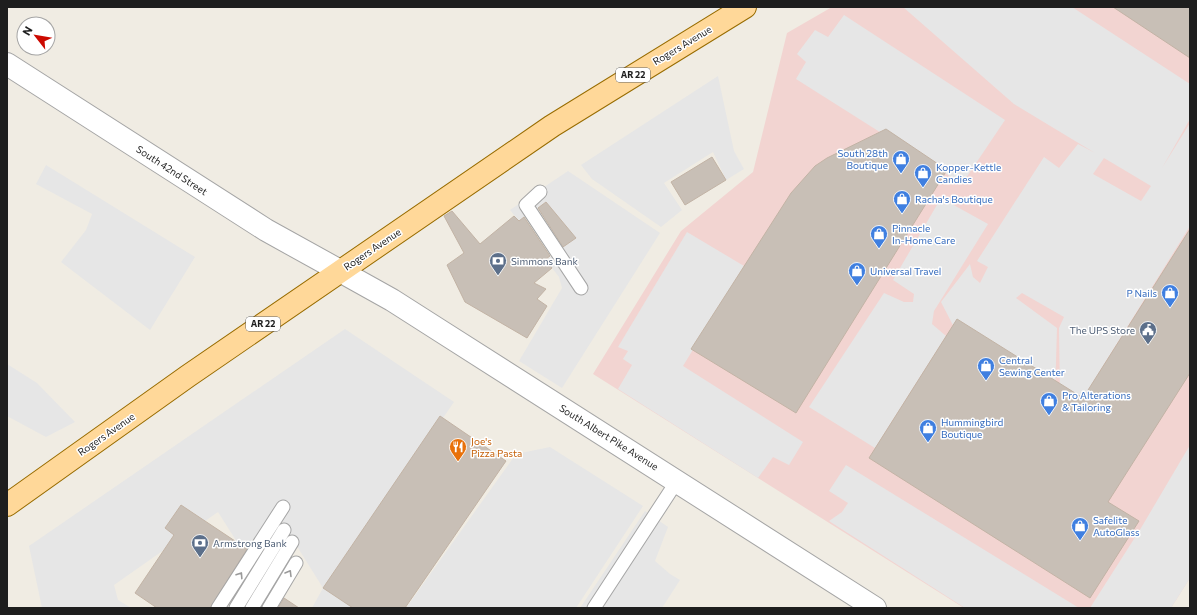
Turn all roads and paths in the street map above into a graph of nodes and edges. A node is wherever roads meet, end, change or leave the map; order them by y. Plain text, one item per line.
1 (745, 7) edge
2 (7, 64) edge
3 (540, 192) dead end
4 (340, 271) junction
5 (581, 288) dead end
6 (678, 481) junction
7 (7, 505) edge
8 (283, 507) dead end
9 (284, 530) dead end
10 (292, 542) dead end
11 (296, 563) dead end
12 (218, 608) edge
13 (236, 608) edge
14 (252, 608) edge
15 (269, 608) edge
16 (594, 608) edge
17 (875, 608) edge

1 - 4 main road, Rogers Avenue / AR 22
2 - 4 street, South 42nd Street
3 - 5 lane
4 - 6 street, South Albert Pike Avenue
4 - 7 main road, Rogers Avenue / AR 22
6 - 16 lane
6 - 17 street, South Albert Pike Avenue
12 -> 8 lane
9 - 13 lane
10 - 14 lane
15 -> 11 lane

